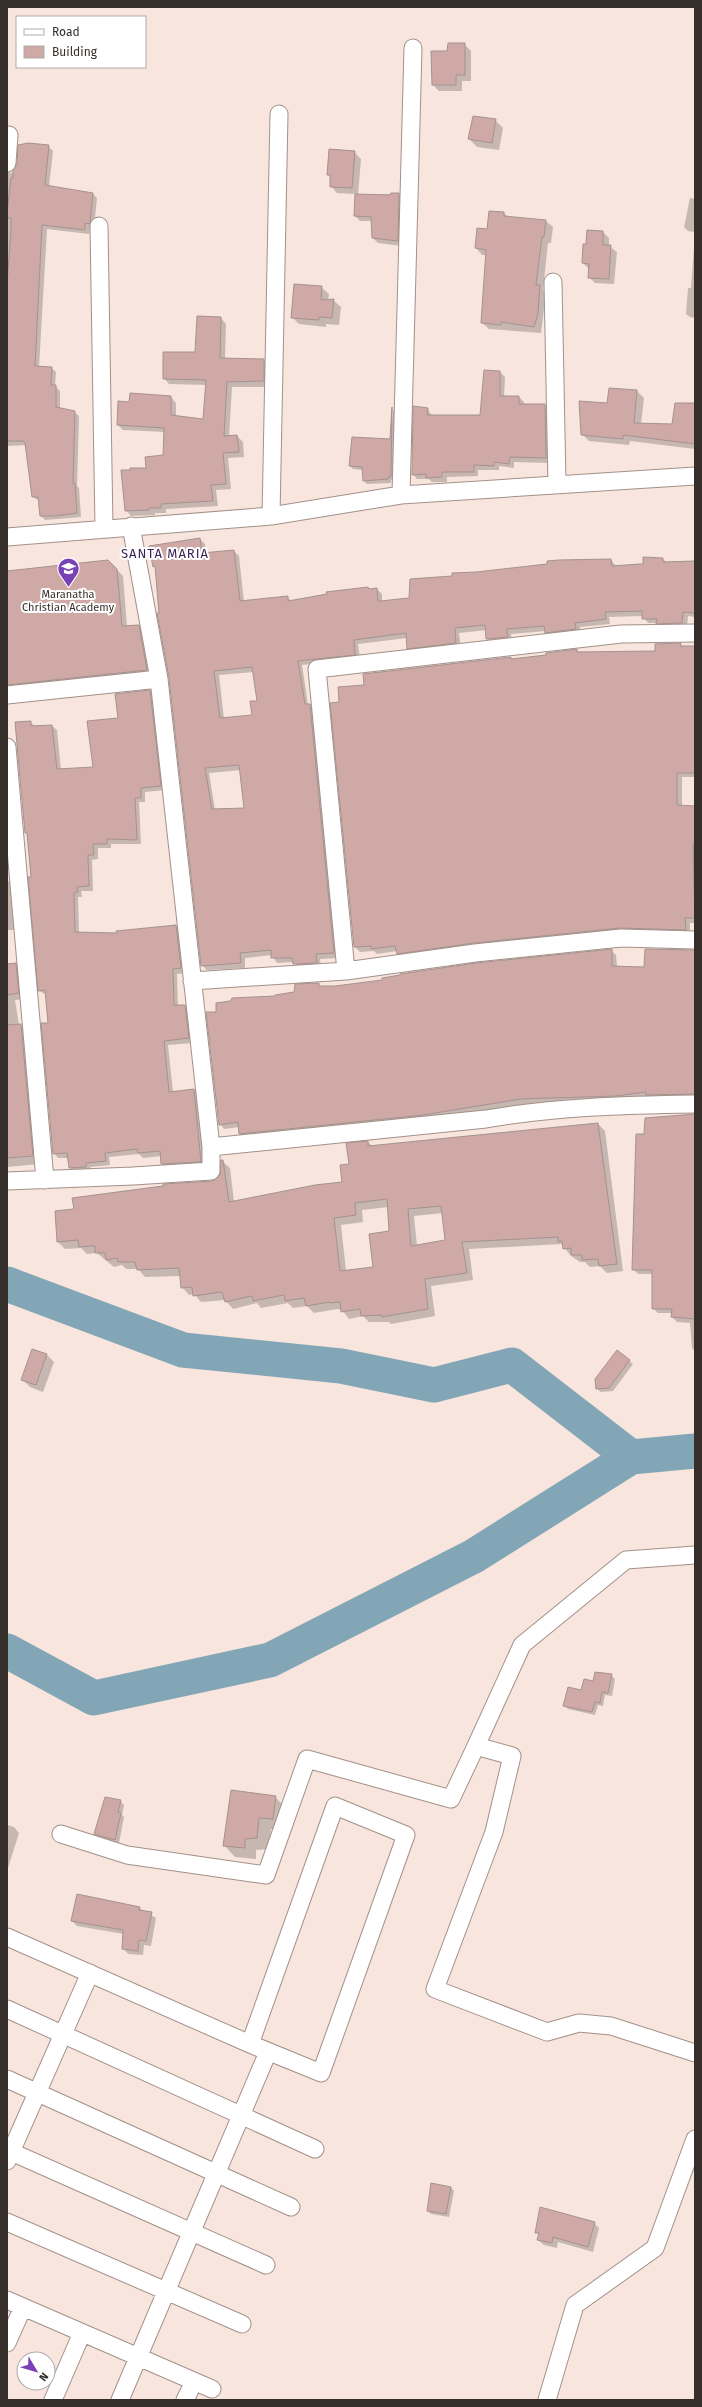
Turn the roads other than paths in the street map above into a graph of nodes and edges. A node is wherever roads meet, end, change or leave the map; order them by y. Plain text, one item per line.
1 (413, 48) dead end
2 (279, 114) dead end
3 (7, 136) edge
4 (7, 163) edge
5 (99, 226) dead end
6 (553, 282) dead end
7 (695, 476) edge
8 (557, 484) junction
9 (401, 495) junction
10 (271, 516) junction
11 (131, 526) junction
12 (104, 528) junction
13 (7, 537) edge
14 (695, 632) edge
15 (159, 679) junction
16 (7, 695) edge
17 (7, 748) edge
18 (15, 930) edge
19 (695, 940) edge
20 (346, 971) junction
21 (192, 981) junction
22 (695, 1104) edge
23 (211, 1147) junction
24 (45, 1180) junction
25 (7, 1181) edge
26 (695, 1555) edge
27 (476, 1746) junction
28 (61, 1834) dead end
29 (7, 1937) edge
30 (90, 1973) junction
31 (7, 2009) edge
32 (63, 2034) junction
33 (250, 2044) junction
34 (268, 2052) junction
35 (695, 2053) edge
36 (7, 2079) edge
37 (38, 2093) junction
38 (241, 2116) junction
39 (695, 2139) edge
40 (315, 2150) dead end
41 (8, 2154) edge
42 (216, 2174) junction
43 (291, 2207) dead end
44 (7, 2222) edge
45 (192, 2232) junction
46 (266, 2265) dead end
47 (167, 2291) junction
48 (7, 2300) edge
49 (23, 2307) junction
50 (242, 2324) dead end
51 (82, 2332) junction
52 (7, 2343) edge
53 (139, 2357) junction
54 (194, 2382) junction
55 (212, 2389) dead end
56 (53, 2400) edge
57 (120, 2400) edge
58 (185, 2400) edge
59 (547, 2400) edge

1 - 9 street
2 - 10 street
3 - 4 street
5 - 12 street
6 - 8 street
7 - 8 street
8 - 9 street
9 - 10 street
10 - 11 street
11 - 12 street
11 - 15 street
12 - 13 street
14 - 20 street
15 - 16 street
15 - 21 street
17 - 18 street
18 - 24 street
19 - 20 street
20 - 21 street
21 - 23 street
22 - 23 street
23 - 24 street
24 - 25 street
26 - 27 street
27 - 28 street
27 - 35 street
29 - 30 street
30 - 32 street
30 - 33 street
31 - 32 street
32 - 37 street
32 - 38 street
33 - 34 street
33 - 34 street
34 - 38 street
36 - 37 street
37 - 41 street
37 - 42 street
38 - 40 street
38 - 42 street
39 - 59 street
41 - 45 street
42 - 43 street
42 - 45 street
44 - 47 street
45 - 46 street
45 - 47 street
47 - 50 street
47 - 53 street
48 - 49 street
49 - 51 street
49 - 52 street
51 - 53 street
51 - 56 street
53 - 54 street
53 - 57 street
54 - 55 street
54 - 58 street

